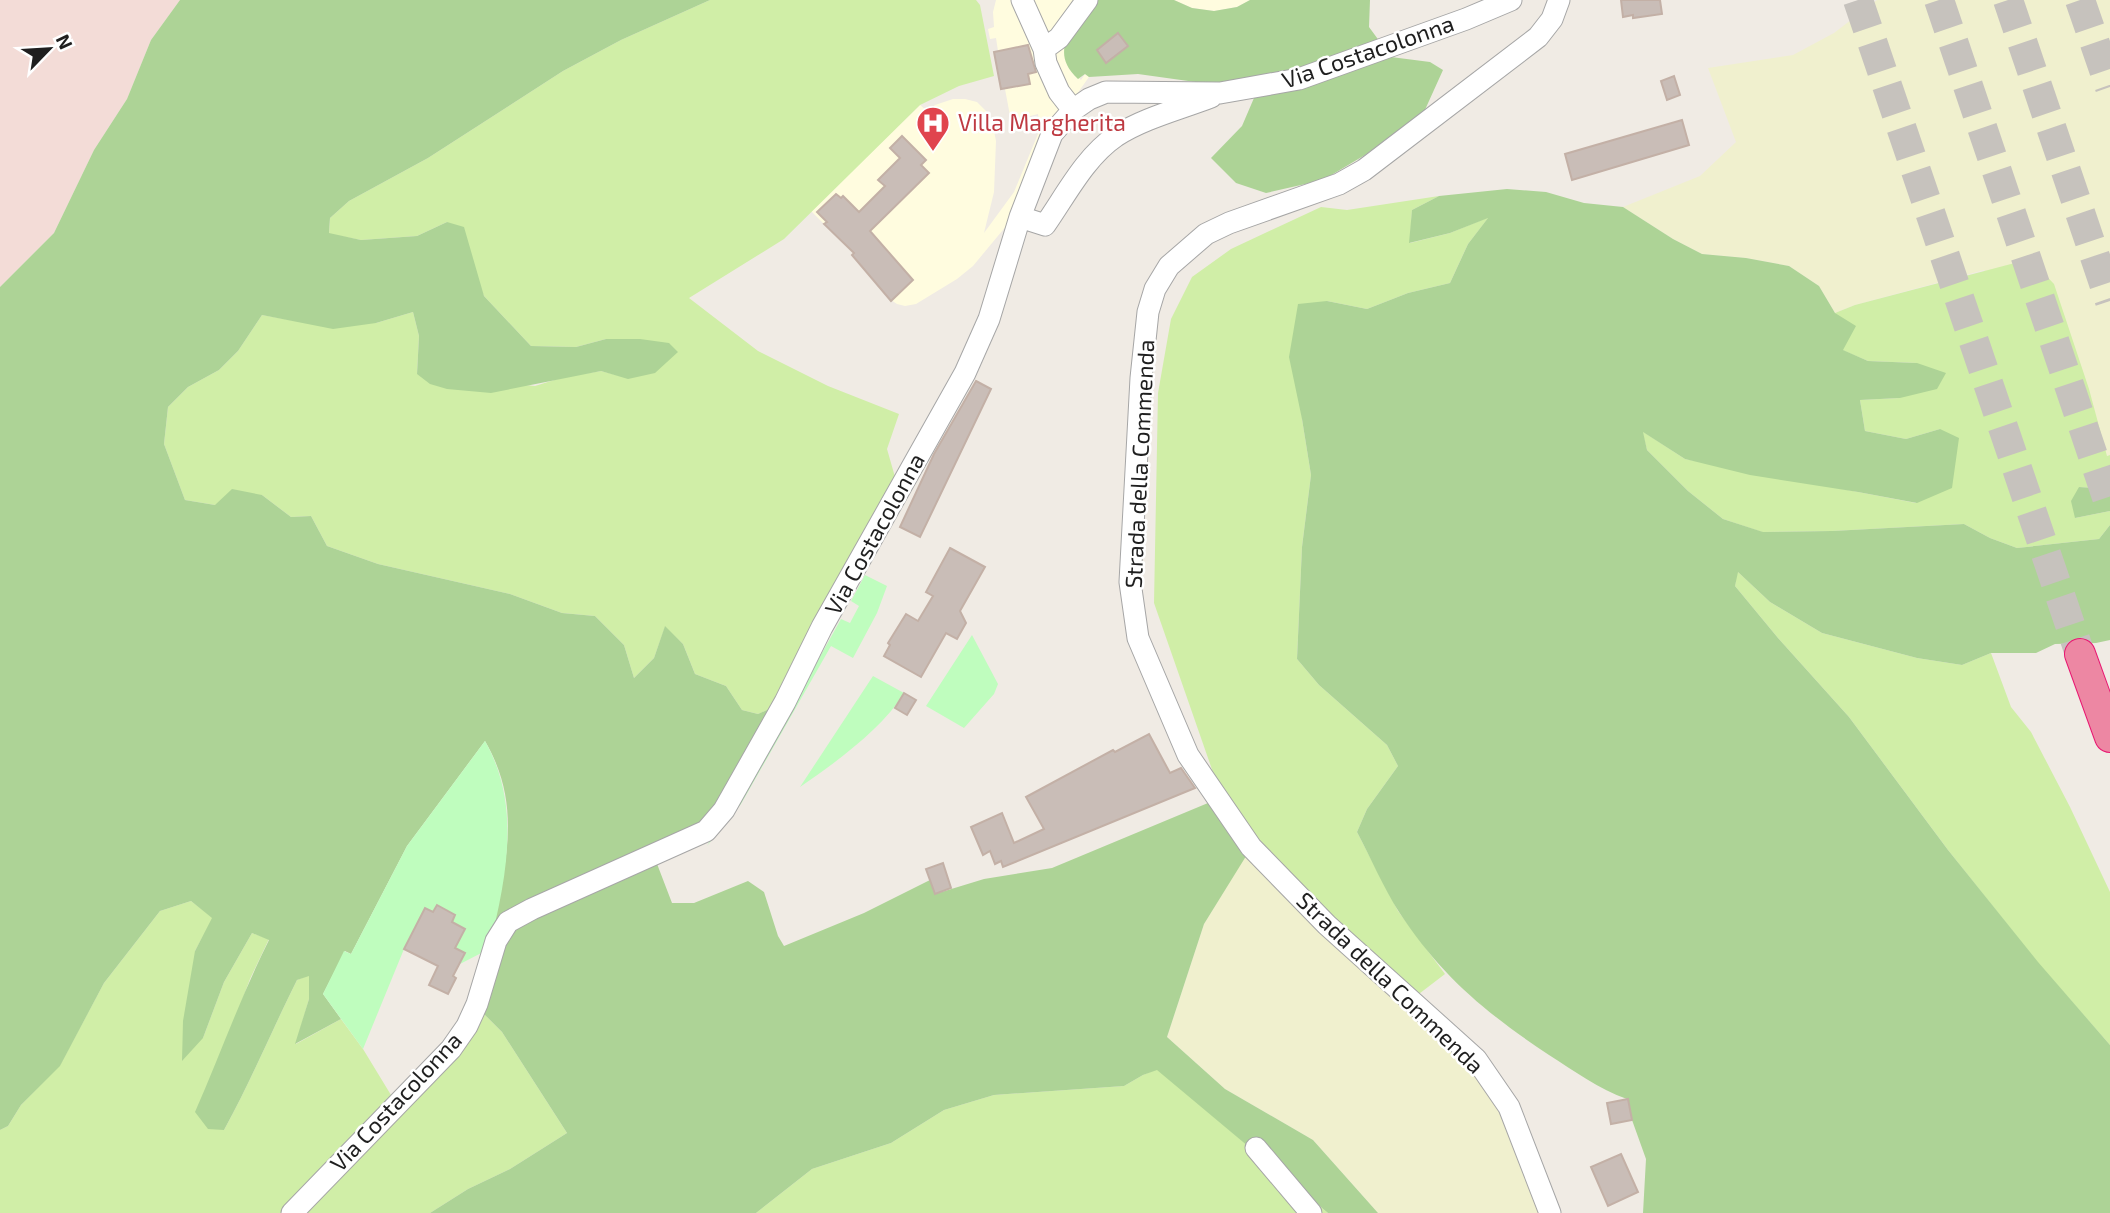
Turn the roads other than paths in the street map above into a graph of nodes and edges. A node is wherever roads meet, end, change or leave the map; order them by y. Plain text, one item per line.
1 (1021, 0) edge
2 (1087, 0) edge
3 (1511, 0) edge
4 (1559, 0) edge
5 (1044, 49) junction
6 (1220, 93) junction
7 (1073, 110) junction
8 (1020, 217) junction
9 (2080, 654) tunnel mouth
10 (2110, 737) edge
11 (1256, 1148) dead end
12 (292, 1213) edge
13 (1311, 1213) edge
14 (1550, 1213) edge

1 - 5 street
2 - 5 street
3 - 6 street, Via Costacolonna
4 - 14 street, Strada della Commenda
5 - 7 street
6 - 7 street, Via Costacolonna
6 - 8 street
7 - 8 street, Via Costacolonna
8 - 12 street, Via Costacolonna
9 - 10 highway
11 - 13 street

